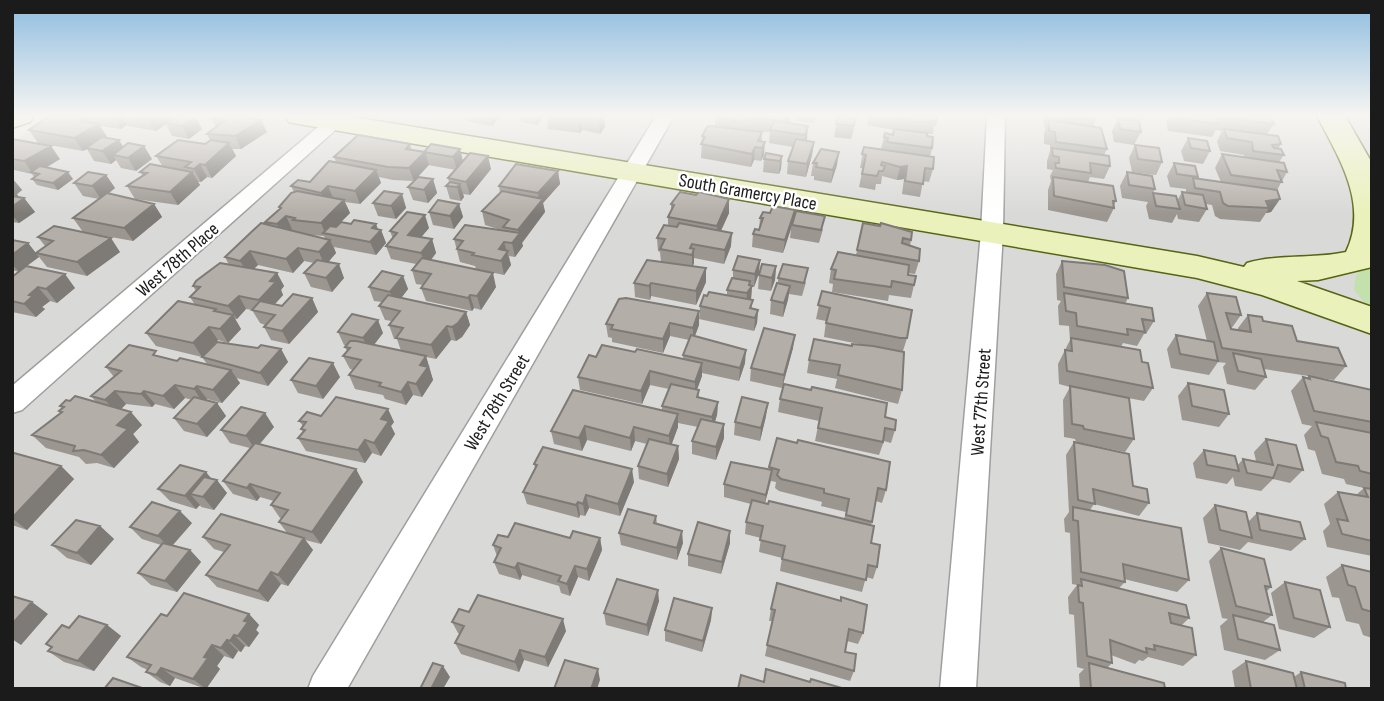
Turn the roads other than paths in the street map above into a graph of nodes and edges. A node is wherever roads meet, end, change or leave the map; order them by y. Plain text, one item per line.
1 (305, 149) edge
2 (503, 149) edge
3 (646, 149) edge
4 (995, 149) edge
5 (1349, 149) edge
6 (632, 172) junction
7 (1366, 181) edge
8 (992, 232) junction
9 (1363, 259) edge
10 (1197, 267) junction
11 (1372, 319) edge
12 (12, 402) edge
13 (327, 689) edge
14 (958, 689) edge

1 - 12 street, West 78th Place
2 - 6 street, South Gramercy Place
3 - 6 street, West 78th Street
4 - 8 street, West 77th Street
5 - 7 street
6 - 8 street, South Gramercy Place
6 - 13 street, West 78th Street
7 - 9 street
8 - 10 street, South Gramercy Place
8 - 14 street, West 77th Street
9 - 10 street, South Gramercy Place
9 - 11 street
10 - 11 street, South Gramercy Place

